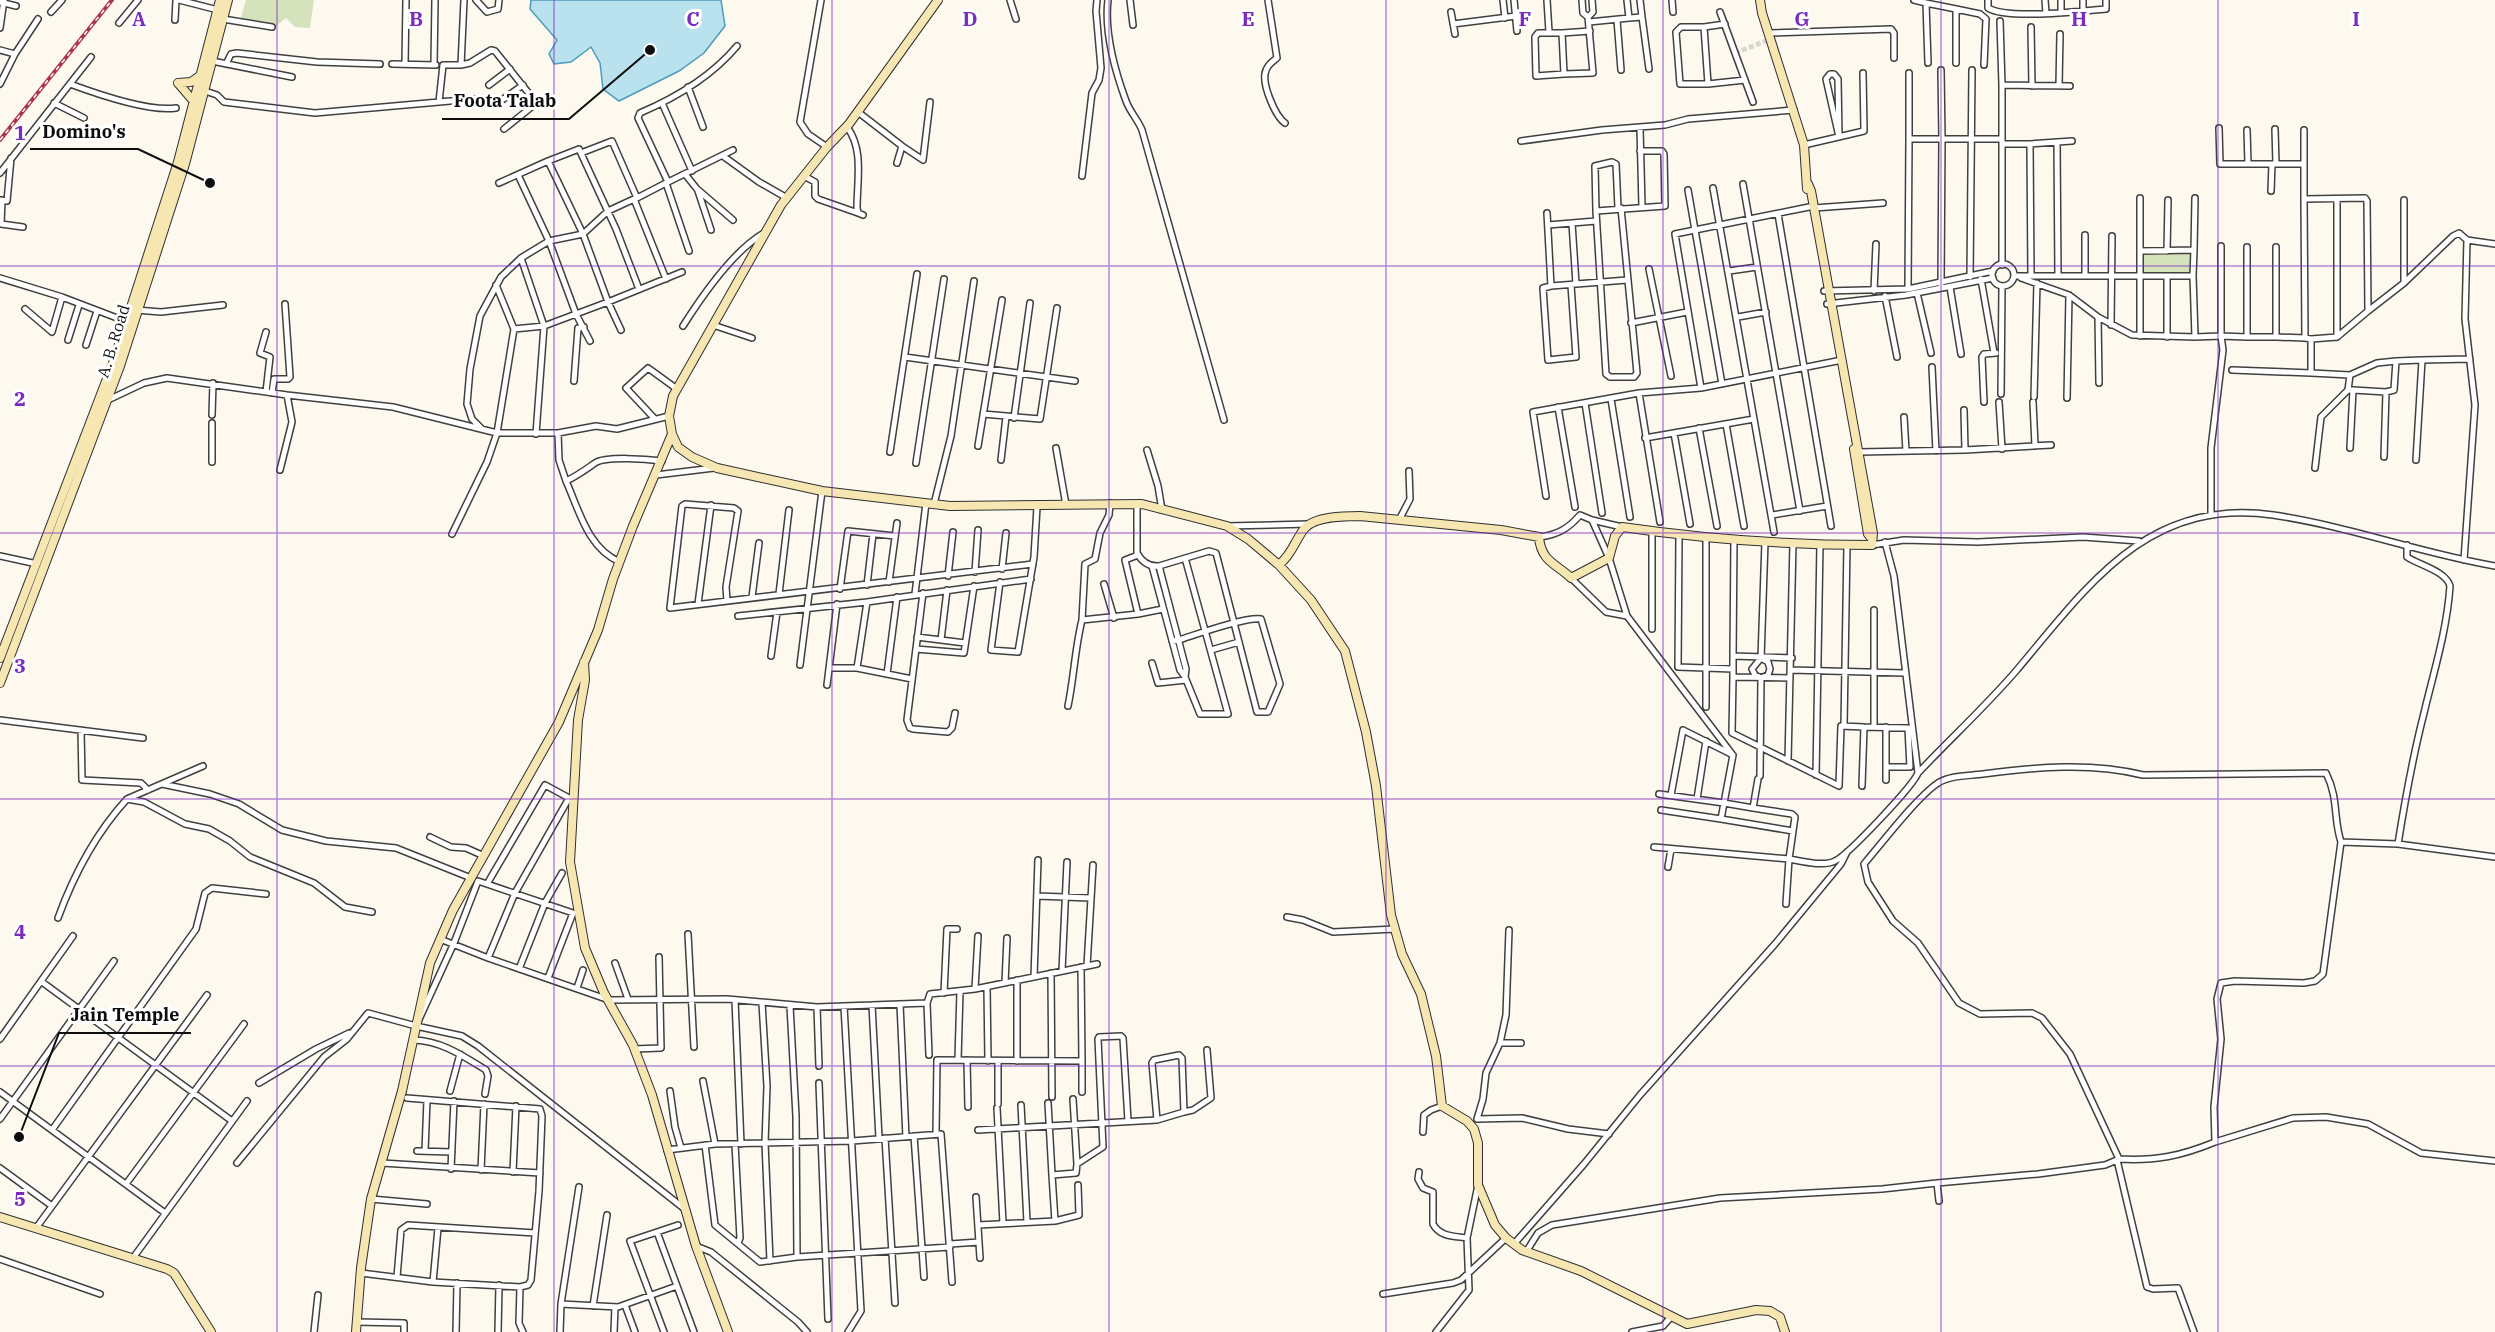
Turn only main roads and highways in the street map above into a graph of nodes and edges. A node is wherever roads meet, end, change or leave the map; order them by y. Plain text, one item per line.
1 (220, 0) edge
2 (228, 0) edge
3 (938, 0) edge
4 (1760, 0) edge
5 (205, 76) junction
6 (198, 105) junction
7 (1840, 360) junction
8 (116, 364) junction
9 (108, 390) junction
10 (672, 434) junction
11 (1872, 542) junction
12 (1280, 565) junction
13 (4, 637) edge
14 (0, 658) edge
15 (584, 661) junction
16 (0, 683) edge
17 (0, 1217) edge
18 (211, 1332) edge
19 (356, 1332) edge
20 (728, 1332) edge
21 (1785, 1332) edge

1 - 5 main road, A. B. Road
2 - 5 main road, A. B. Road
3 - 10 main road
4 - 7 main road
5 - 6 main road, A. B. Road
5 - 6 main road
6 - 8 main road, A. B. Road
6 - 8 main road, A. B. Road
7 - 11 main road
7 - 11 main road
8 - 9 main road, A. B. Road
9 - 13 main road, A. B. Road
9 - 16 main road, A. B. Road
10 - 12 main road
10 - 15 main road
11 - 12 main road
12 - 21 main road
13 - 14 main road, A. B. Road
15 - 19 main road
15 - 20 main road
17 - 18 main road

